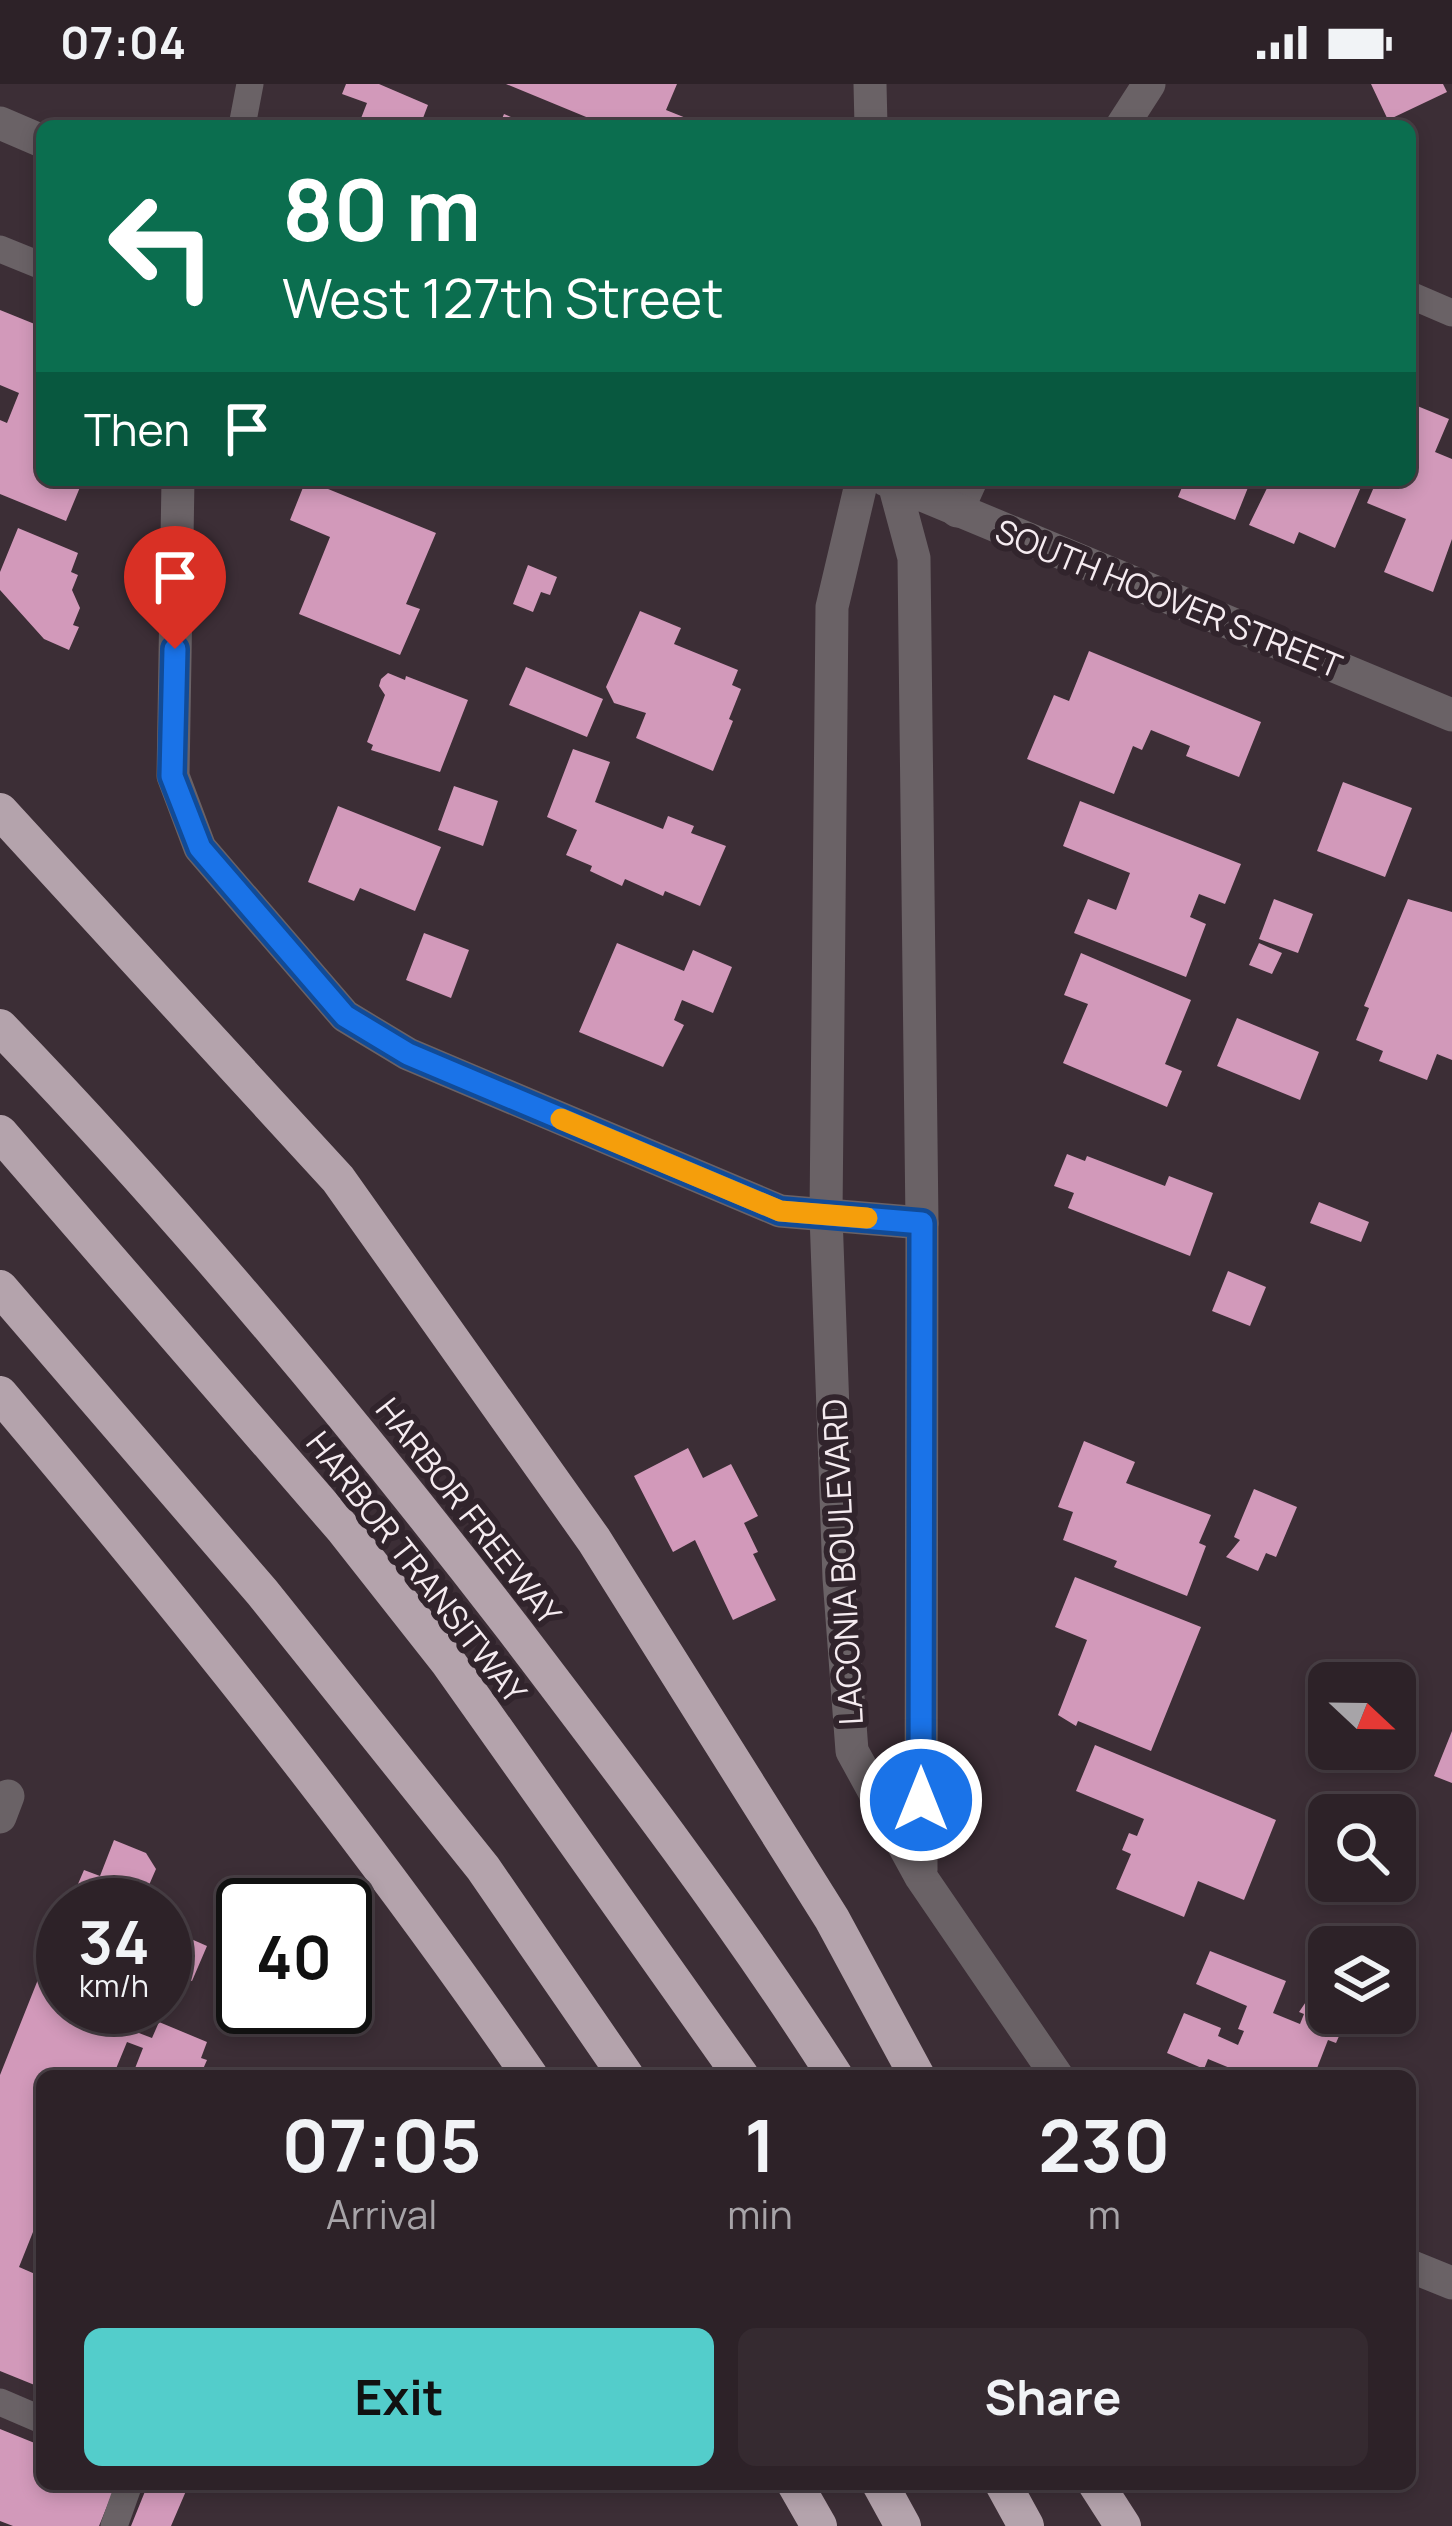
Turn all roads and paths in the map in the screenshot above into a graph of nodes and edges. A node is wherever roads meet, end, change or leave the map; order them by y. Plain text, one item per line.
1 (250, 84) edge
2 (870, 84) edge
3 (1149, 84) edge
4 (243, 120) edge
5 (871, 120) edge
6 (1126, 120) edge
7 (0, 123) edge
8 (36, 138) edge
9 (0, 249) edge
10 (36, 264) edge
11 (1416, 298) edge
12 (1452, 313) edge
13 (178, 486) edge
14 (882, 486) edge
15 (886, 486) edge
16 (913, 486) edge
17 (964, 495) edge
18 (1452, 715) edge
19 (0, 811) edge
20 (0, 1027) edge
21 (0, 1133) edge
22 (826, 1215) junction
23 (922, 1223) junction
24 (0, 1288) edge
25 (0, 1394) edge
26 (921, 1877) junction
27 (526, 2070) edge
28 (622, 2070) edge
29 (736, 2070) edge
30 (832, 2070) edge
31 (914, 2070) edge
32 (1053, 2070) edge
33 (1416, 2268) edge
34 (1452, 2283) edge
35 (0, 2402) edge
36 (36, 2417) edge
37 (127, 2490) edge
38 (798, 2490) edge
39 (883, 2490) edge
40 (1006, 2490) edge
41 (1100, 2490) edge
42 (1119, 2490) edge
43 (114, 2526) edge
44 (819, 2526) edge
45 (903, 2526) edge
46 (1026, 2526) edge
47 (1123, 2526) edge
48 (1136, 2526) edge

1 - 4 lane
2 - 5 street
3 - 6 street
7 - 8 street
9 - 10 lane
11 - 12 lane
13 - 22 street
14 - 22 street, LACONIA BOULEVARD
15 - 23 street
16 - 17 street, SOUTH HOOVER STREET
17 - 18 street, SOUTH HOOVER STREET
19 - 31 highway
20 - 30 highway, HARBOR FREEWAY
21 - 29 highway, HARBOR TRANSITWAY
22 - 23 street
22 - 26 street, LACONIA BOULEVARD
23 - 26 street
24 - 28 highway
25 - 27 highway
26 - 32 street, LACONIA BOULEVARD
33 - 34 street
35 - 36 lane
37 - 43 lane
38 - 44 highway
39 - 45 highway
40 - 46 highway
41 - 47 highway
42 - 48 highway

